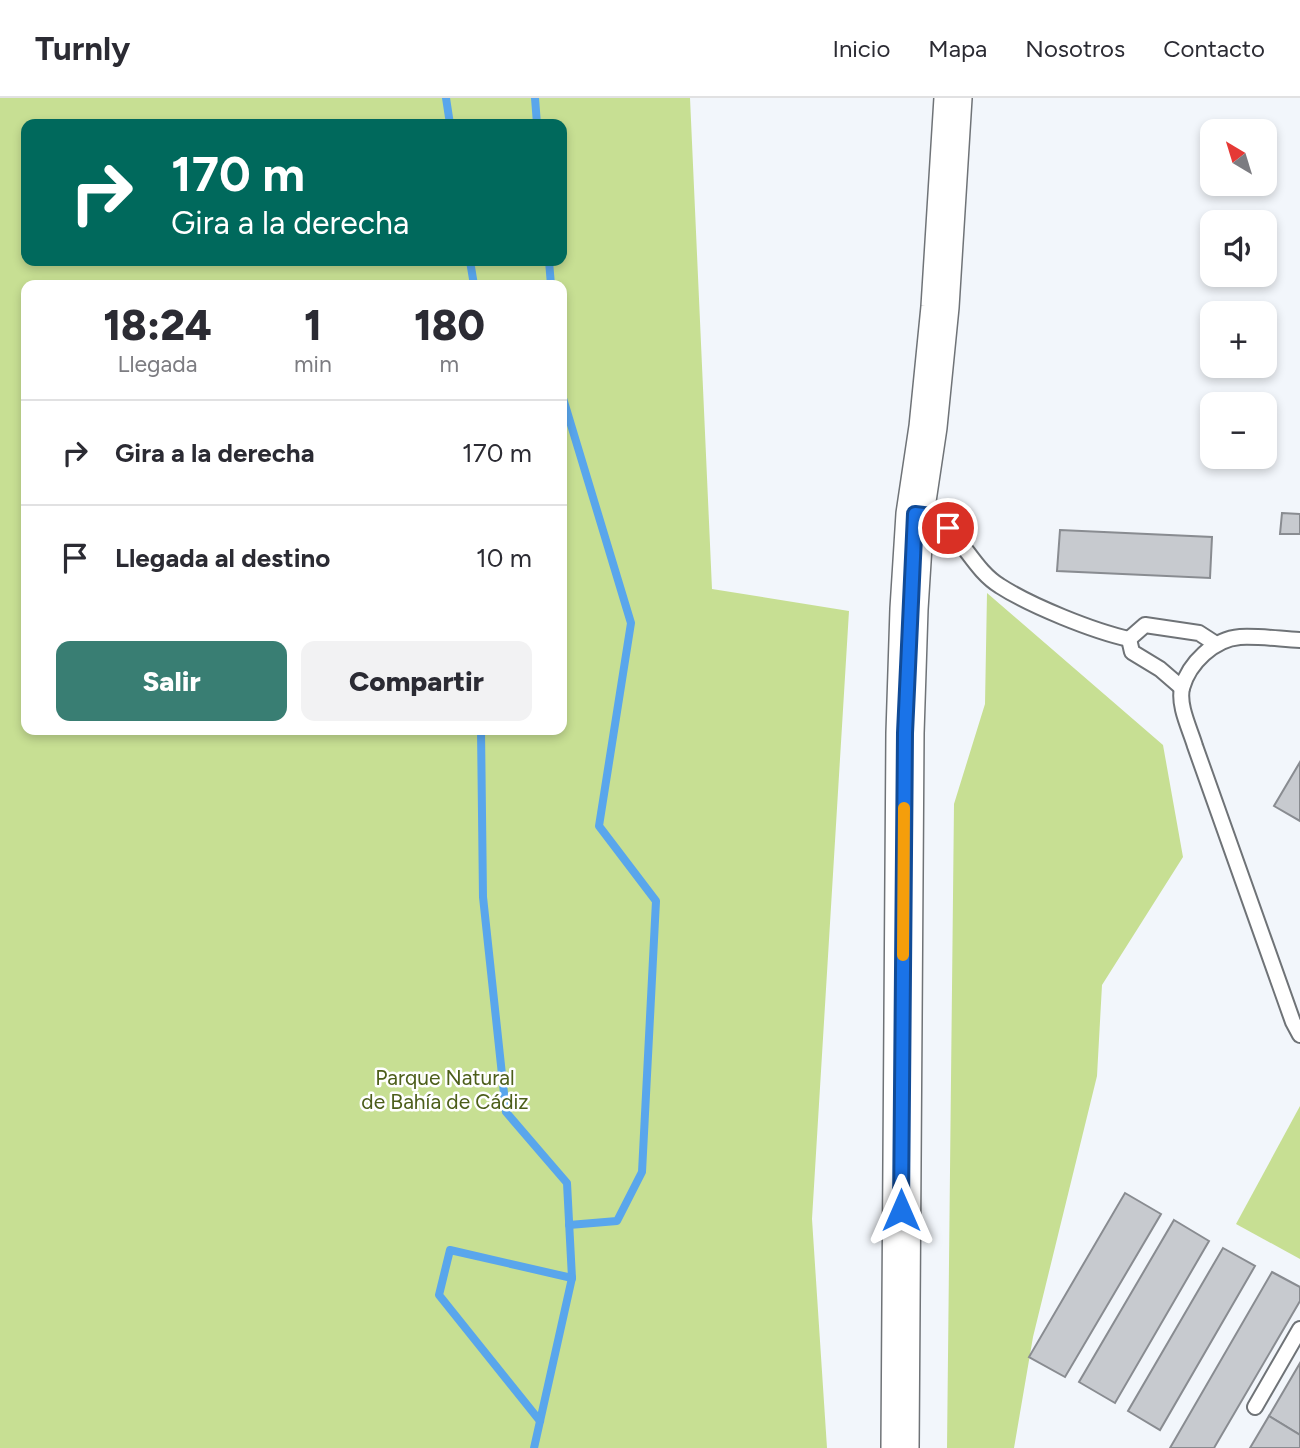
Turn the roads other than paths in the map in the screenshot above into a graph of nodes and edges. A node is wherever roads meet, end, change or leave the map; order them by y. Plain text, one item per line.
1 (953, 98) edge
2 (915, 514) junction
3 (1129, 639) junction
4 (1300, 640) edge
5 (1216, 644) junction
6 (1182, 688) junction
7 (1300, 1035) edge
8 (1300, 1329) edge
9 (1255, 1407) dead end
10 (900, 1448) edge

1 - 2 street
2 - 3 lane
2 - 10 street
3 - 5 lane
3 - 6 lane
4 - 5 lane
5 - 6 lane
6 - 7 lane
8 - 9 lane

